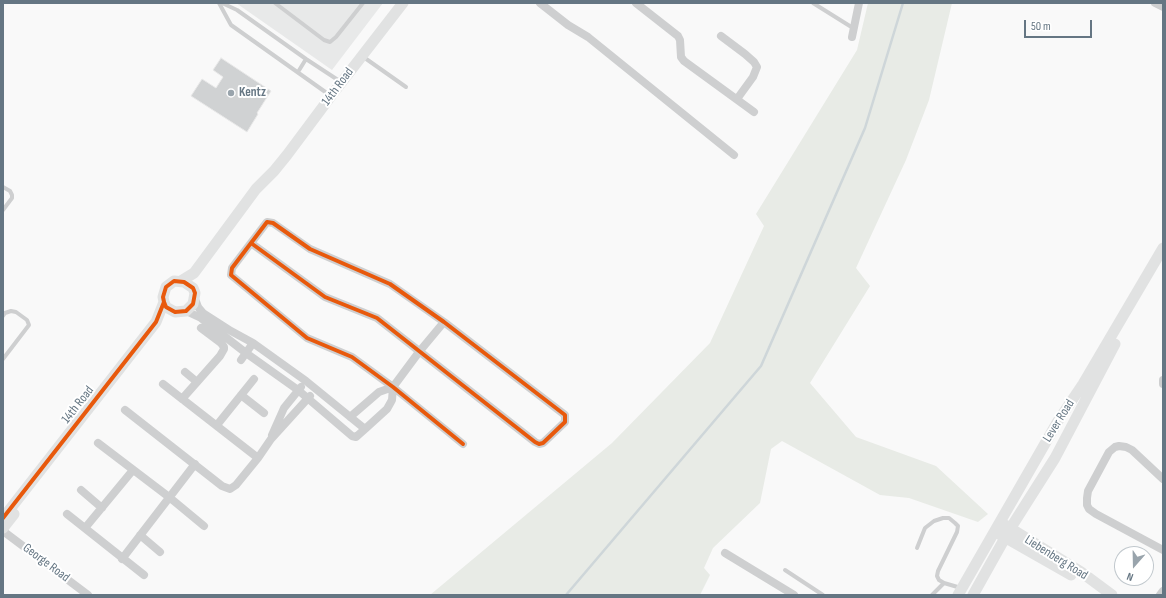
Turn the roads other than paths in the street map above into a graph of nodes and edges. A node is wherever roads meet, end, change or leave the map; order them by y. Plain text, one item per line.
1 (219, 3) edge
2 (222, 3) edge
3 (275, 3) edge
4 (363, 3) edge
5 (403, 3) edge
6 (540, 3) edge
7 (636, 3) edge
8 (813, 3) edge
9 (859, 3) edge
10 (1156, 3) edge
11 (1163, 8) edge
12 (854, 29) junction
13 (721, 36) dead end
14 (852, 37) dead end
15 (362, 56) junction
16 (306, 59) junction
17 (298, 72) junction
18 (342, 82) junction
19 (406, 87) dead end
20 (331, 96) junction
21 (737, 99) junction
22 (754, 112) dead end
23 (734, 155) dead end
24 (274, 171) junction
25 (3, 187) edge
26 (3, 210) edge
27 (251, 243) junction
28 (1163, 248) edge
29 (1163, 256) edge
30 (182, 281) junction
31 (194, 295) junction
32 (164, 302) junction
33 (180, 312) junction
34 (3, 316) edge
35 (444, 322) junction
36 (201, 328) dead end
37 (253, 344) junction
38 (419, 352) junction
39 (243, 356) junction
40 (3, 359) edge
41 (185, 372) dead end
42 (254, 379) dead end
43 (1163, 380) edge
44 (306, 381) junction
45 (197, 382) junction
46 (163, 384) dead end
47 (1163, 384) edge
48 (393, 387) junction
49 (315, 389) junction
50 (298, 390) junction
51 (241, 395) junction
52 (182, 399) junction
53 (308, 399) junction
54 (125, 410) dead end
55 (264, 413) dead end
56 (350, 417) junction
57 (217, 425) junction
58 (365, 428) junction
59 (271, 439) junction
60 (98, 443) dead end
61 (463, 444) dead end
62 (258, 458) junction
63 (195, 464) junction
64 (133, 470) junction
65 (1163, 479) edge
66 (80, 490) dead end
67 (169, 497) junction
68 (102, 508) junction
69 (67, 514) dead end
70 (3, 518) edge
71 (204, 526) dead end
72 (997, 526) junction
73 (85, 528) junction
74 (3, 530) edge
75 (1008, 533) junction
76 (140, 536) junction
77 (917, 548) dead end
78 (1163, 550) edge
79 (160, 552) dead end
80 (725, 553) dead end
81 (122, 558) junction
82 (785, 570) dead end
83 (144, 575) dead end
84 (944, 583) junction
85 (960, 591) edge
86 (1163, 591) edge
87 (88, 595) edge
88 (794, 595) edge
89 (823, 595) edge
90 (932, 595) edge
91 (973, 595) edge
92 (1111, 595) edge
93 (1160, 595) edge

1 - 17 lane
2 - 16 lane
3 - 4 lane
5 - 15 street, 14th Road
6 - 23 street
7 - 21 street
8 - 12 lane
9 - 12 street
10 - 11 street
12 - 14 street
13 - 21 street
15 - 18 street, 14th Road
15 - 19 lane
16 - 17 lane
16 - 18 lane
17 - 20 lane
18 - 20 street, 14th Road
20 - 24 street, 14th Road
21 - 22 street
24 - 30 street, 14th Road
24 - 31 street, 14th Road
25 - 26 lane
27 - 35 street
27 - 38 street
27 - 48 street
28 - 72 street, Lever Road
29 - 75 street, Lever Road
30 - 31 street
30 - 32 street
31 - 33 street
31 - 37 street
32 - 33 street
32 - 70 street, 14th Road
33 - 39 street
33 - 74 street, 14th Road
34 - 40 lane
35 - 38 street
35 - 38 street
36 - 45 street
37 - 39 street
37 - 44 street
38 - 48 street
39 - 50 street
41 - 45 street
42 - 51 street
43 - 47 street
44 - 49 street
44 - 50 street
45 - 52 street
46 - 52 street
48 - 56 street
48 - 58 street
48 - 61 street
49 - 53 street
49 - 56 street
50 - 53 street
50 - 59 street
51 - 55 street
51 - 57 street
52 - 57 street
53 - 58 street
53 - 59 street
54 - 63 street
56 - 58 street
57 - 62 street
59 - 62 street
60 - 64 street
62 - 63 street
63 - 67 street
64 - 67 street
64 - 68 street
65 - 78 street
66 - 68 street
67 - 71 street
67 - 76 street
68 - 73 street
69 - 73 street
72 - 75 street, Liebenberg Road
72 - 85 street, Lever Road
73 - 81 street
74 - 87 street, George Road
75 - 91 street, Lever Road
75 - 92 street, Liebenberg Road
76 - 79 street
76 - 81 street
77 - 84 lane
80 - 88 street
81 - 83 street
82 - 89 lane
84 - 85 lane
84 - 90 lane
86 - 93 street

